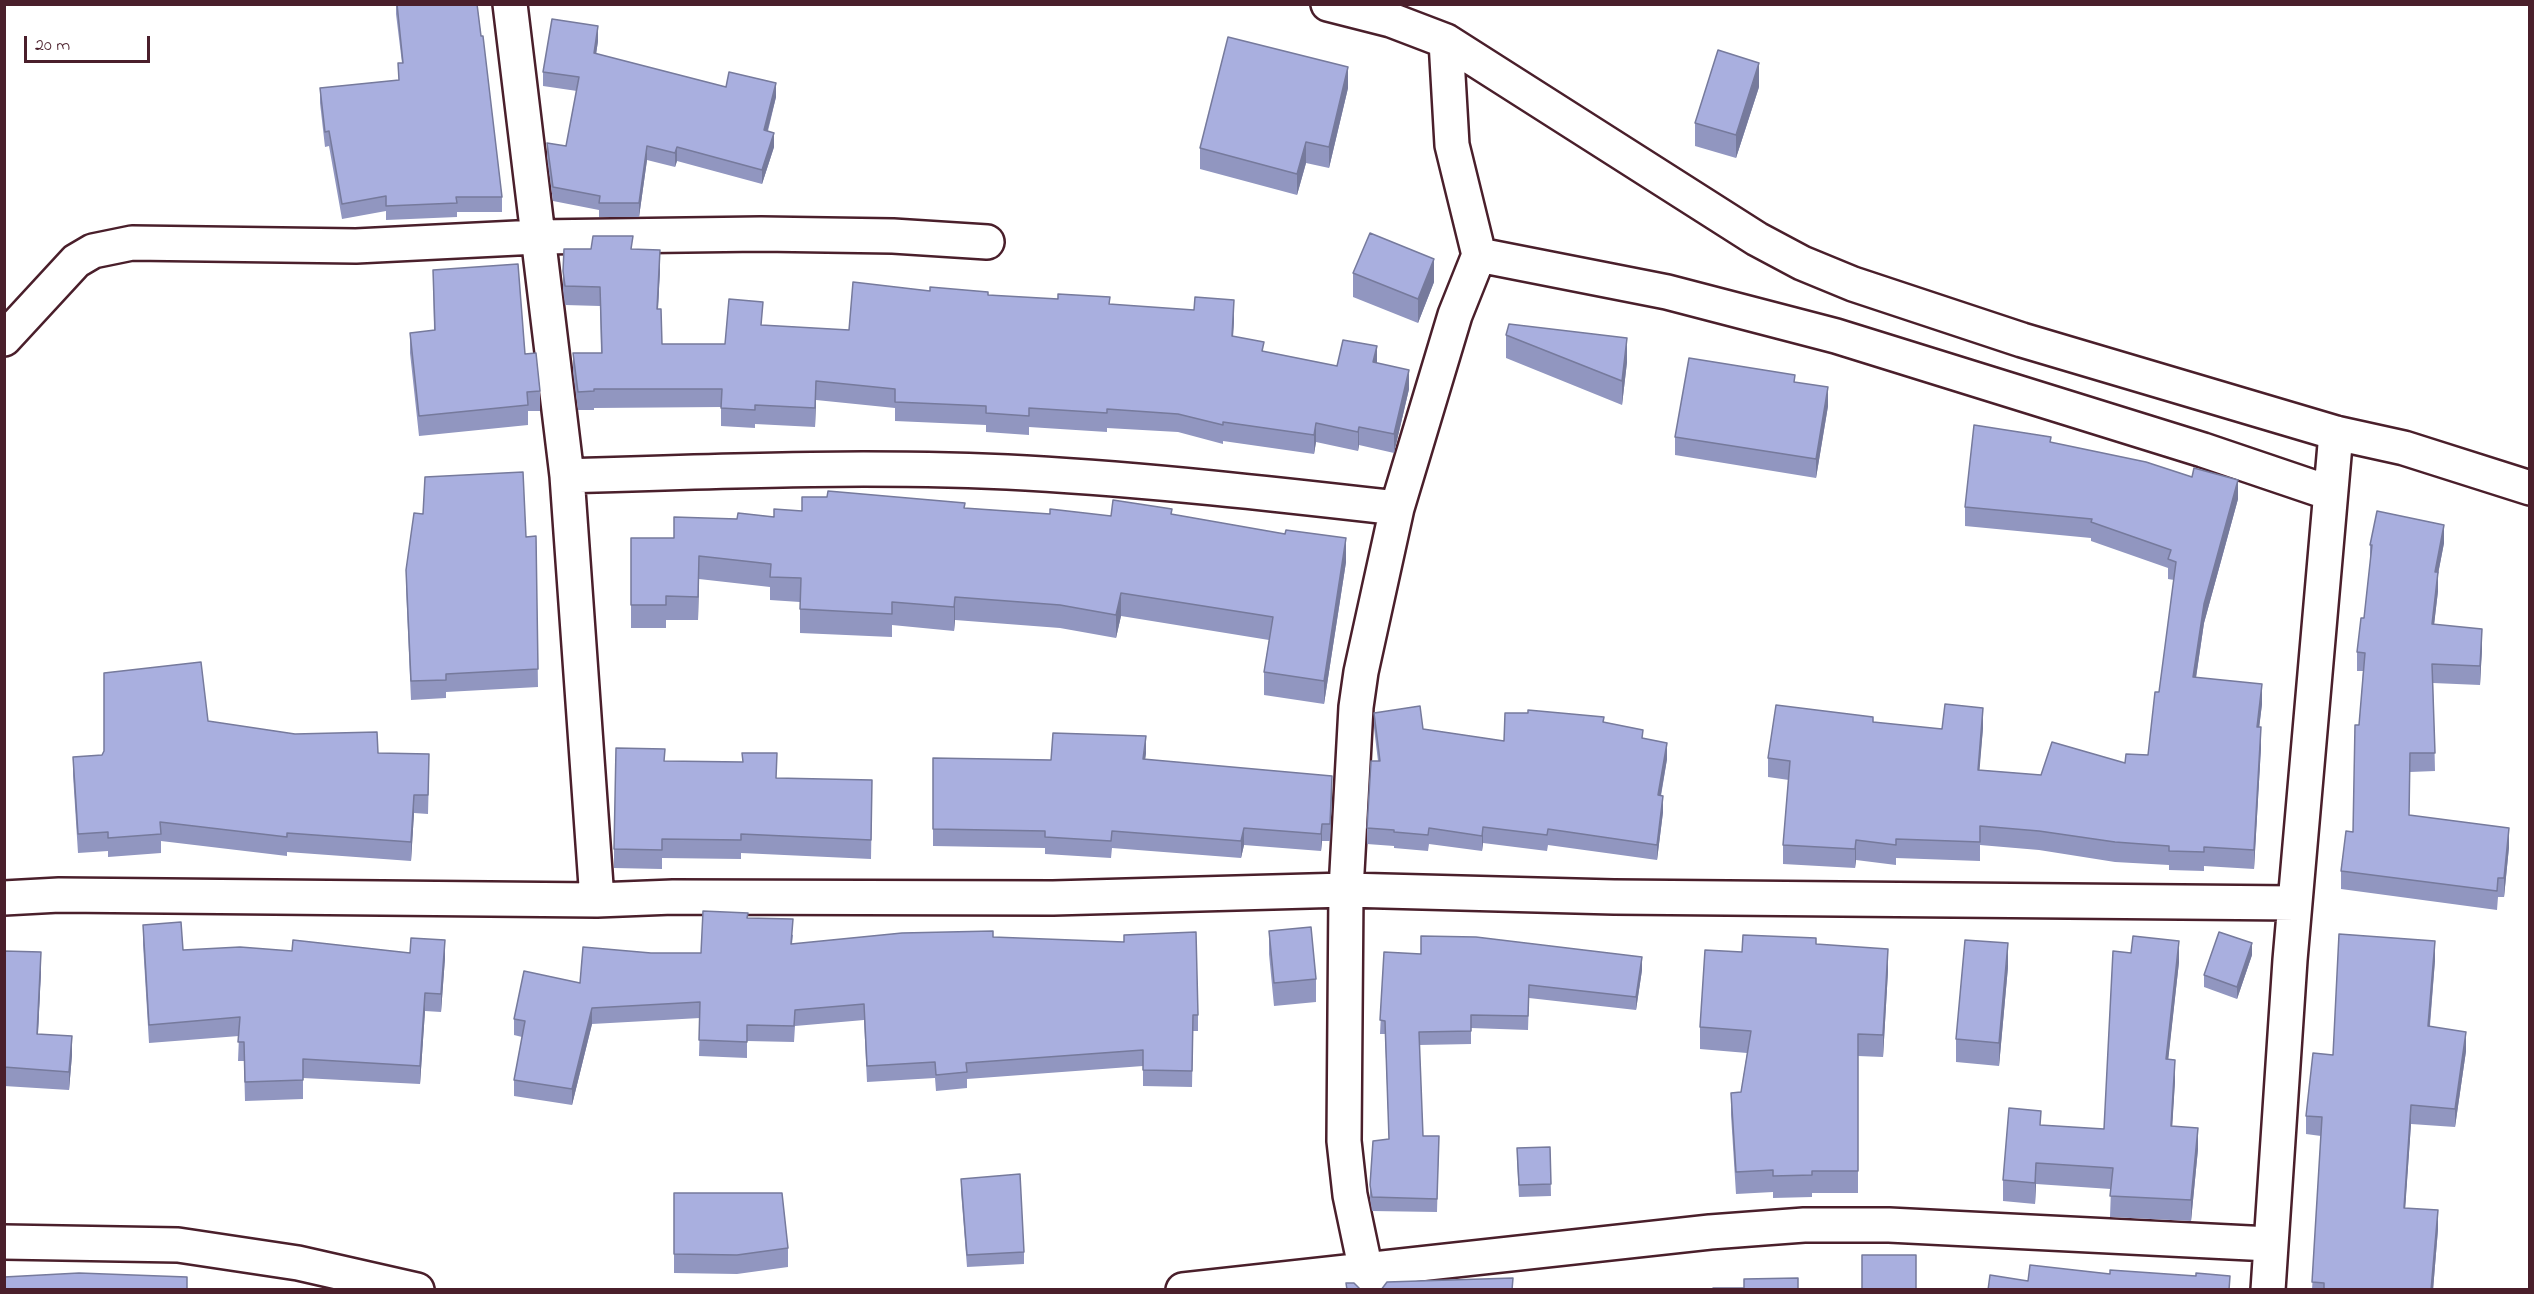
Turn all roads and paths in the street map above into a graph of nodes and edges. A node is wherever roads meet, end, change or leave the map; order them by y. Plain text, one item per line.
1 (510, 4) edge
2 (1328, 4) edge
3 (1446, 41) junction
4 (537, 237) junction
5 (987, 242) dead end
6 (1479, 255) junction
7 (4, 339) edge
8 (2336, 433) junction
9 (567, 476) junction
10 (2529, 488) edge
11 (2330, 493) junction
12 (1398, 508) junction
13 (1346, 890) junction
14 (4, 898) edge
15 (597, 900) junction
16 (2295, 903) junction
17 (4, 1242) edge
18 (2270, 1244) junction
19 (1368, 1279) edge
20 (417, 1290) edge
21 (1183, 1290) edge
22 (2268, 1290) edge

1 - 4 street
2 - 3 street
3 - 6 street
3 - 8 street
4 - 5 street
4 - 7 street
4 - 9 street
6 - 11 street
6 - 12 street
8 - 10 street
8 - 11 street
9 - 12 street
9 - 15 street
11 - 16 street
12 - 13 street
13 - 15 street
13 - 16 street
13 - 19 street
14 - 15 street
16 - 18 street
17 - 20 street
18 - 19 street
18 - 22 street
19 - 21 street

